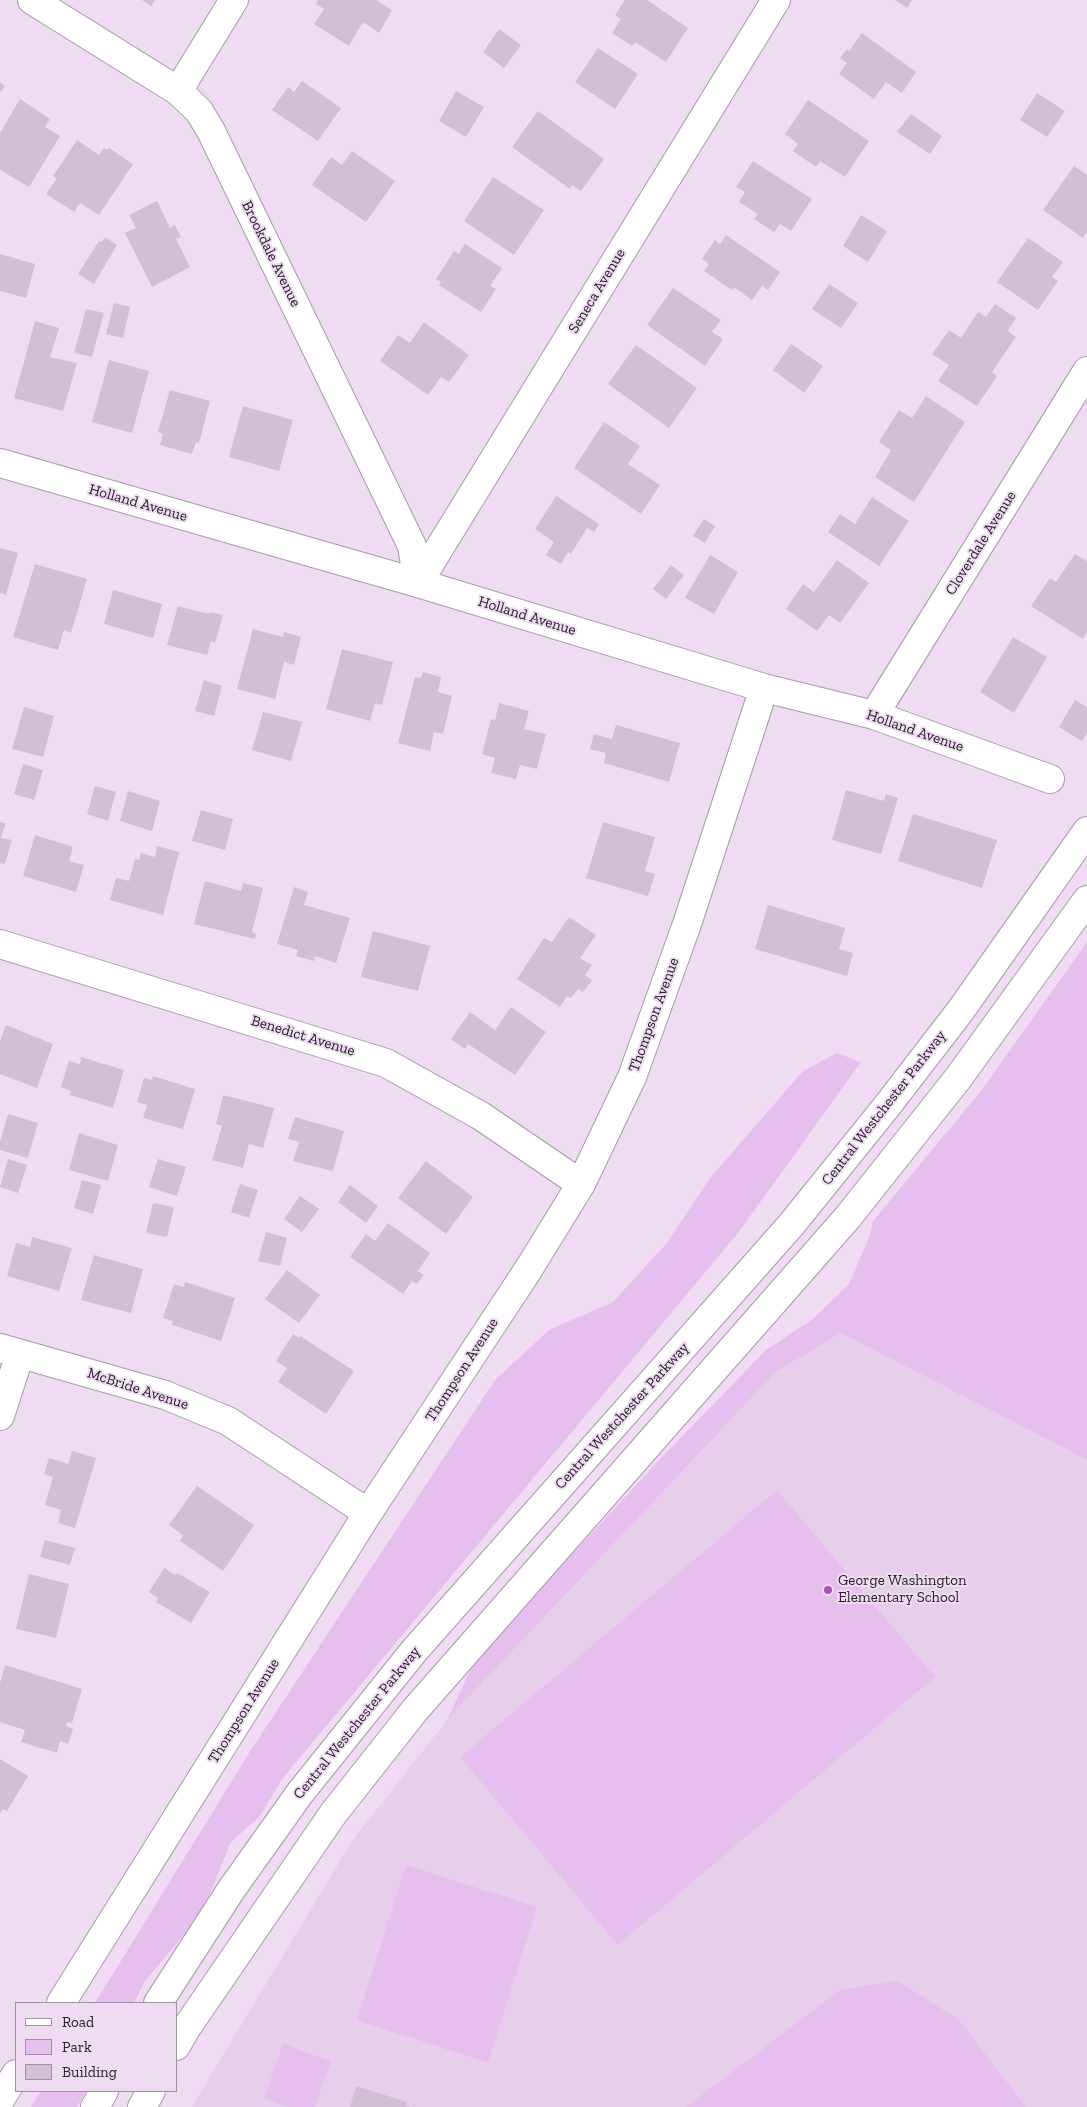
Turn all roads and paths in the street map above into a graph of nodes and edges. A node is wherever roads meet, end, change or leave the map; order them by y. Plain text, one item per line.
1 (32, 0) edge
2 (234, 0) edge
3 (776, 0) edge
4 (178, 91) junction
5 (1087, 371) edge
6 (0, 463) edge
7 (418, 583) junction
8 (764, 688) junction
9 (874, 715) junction
10 (1050, 780) dead end
11 (1087, 831) edge
12 (1087, 900) edge
13 (0, 944) edge
14 (581, 1184) junction
15 (10, 1351) edge
16 (0, 1416) edge
17 (368, 1513) junction
18 (62, 2002) edge
19 (159, 2002) edge
20 (178, 2043) edge
21 (15, 2076) edge
22 (103, 2092) edge
23 (150, 2092) edge
24 (0, 2100) edge
25 (95, 2107) edge
26 (142, 2107) edge

1 - 4 street, Brookdale Avenue
2 - 4 street
3 - 7 street, Seneca Avenue
4 - 7 street, Brookdale Avenue
5 - 9 street, Cloverdale Avenue
6 - 7 street, Holland Avenue
7 - 8 street, Holland Avenue
8 - 9 street, Holland Avenue
8 - 14 street, Thompson Avenue
9 - 10 street, Holland Avenue
11 - 19 street, Central Westchester Parkway
12 - 20 street
13 - 14 street, Benedict Avenue
14 - 17 street, Thompson Avenue
15 - 16 street
15 - 17 street, McBride Avenue
17 - 18 street, Thompson Avenue
21 - 24 street
22 - 25 street
23 - 26 street

